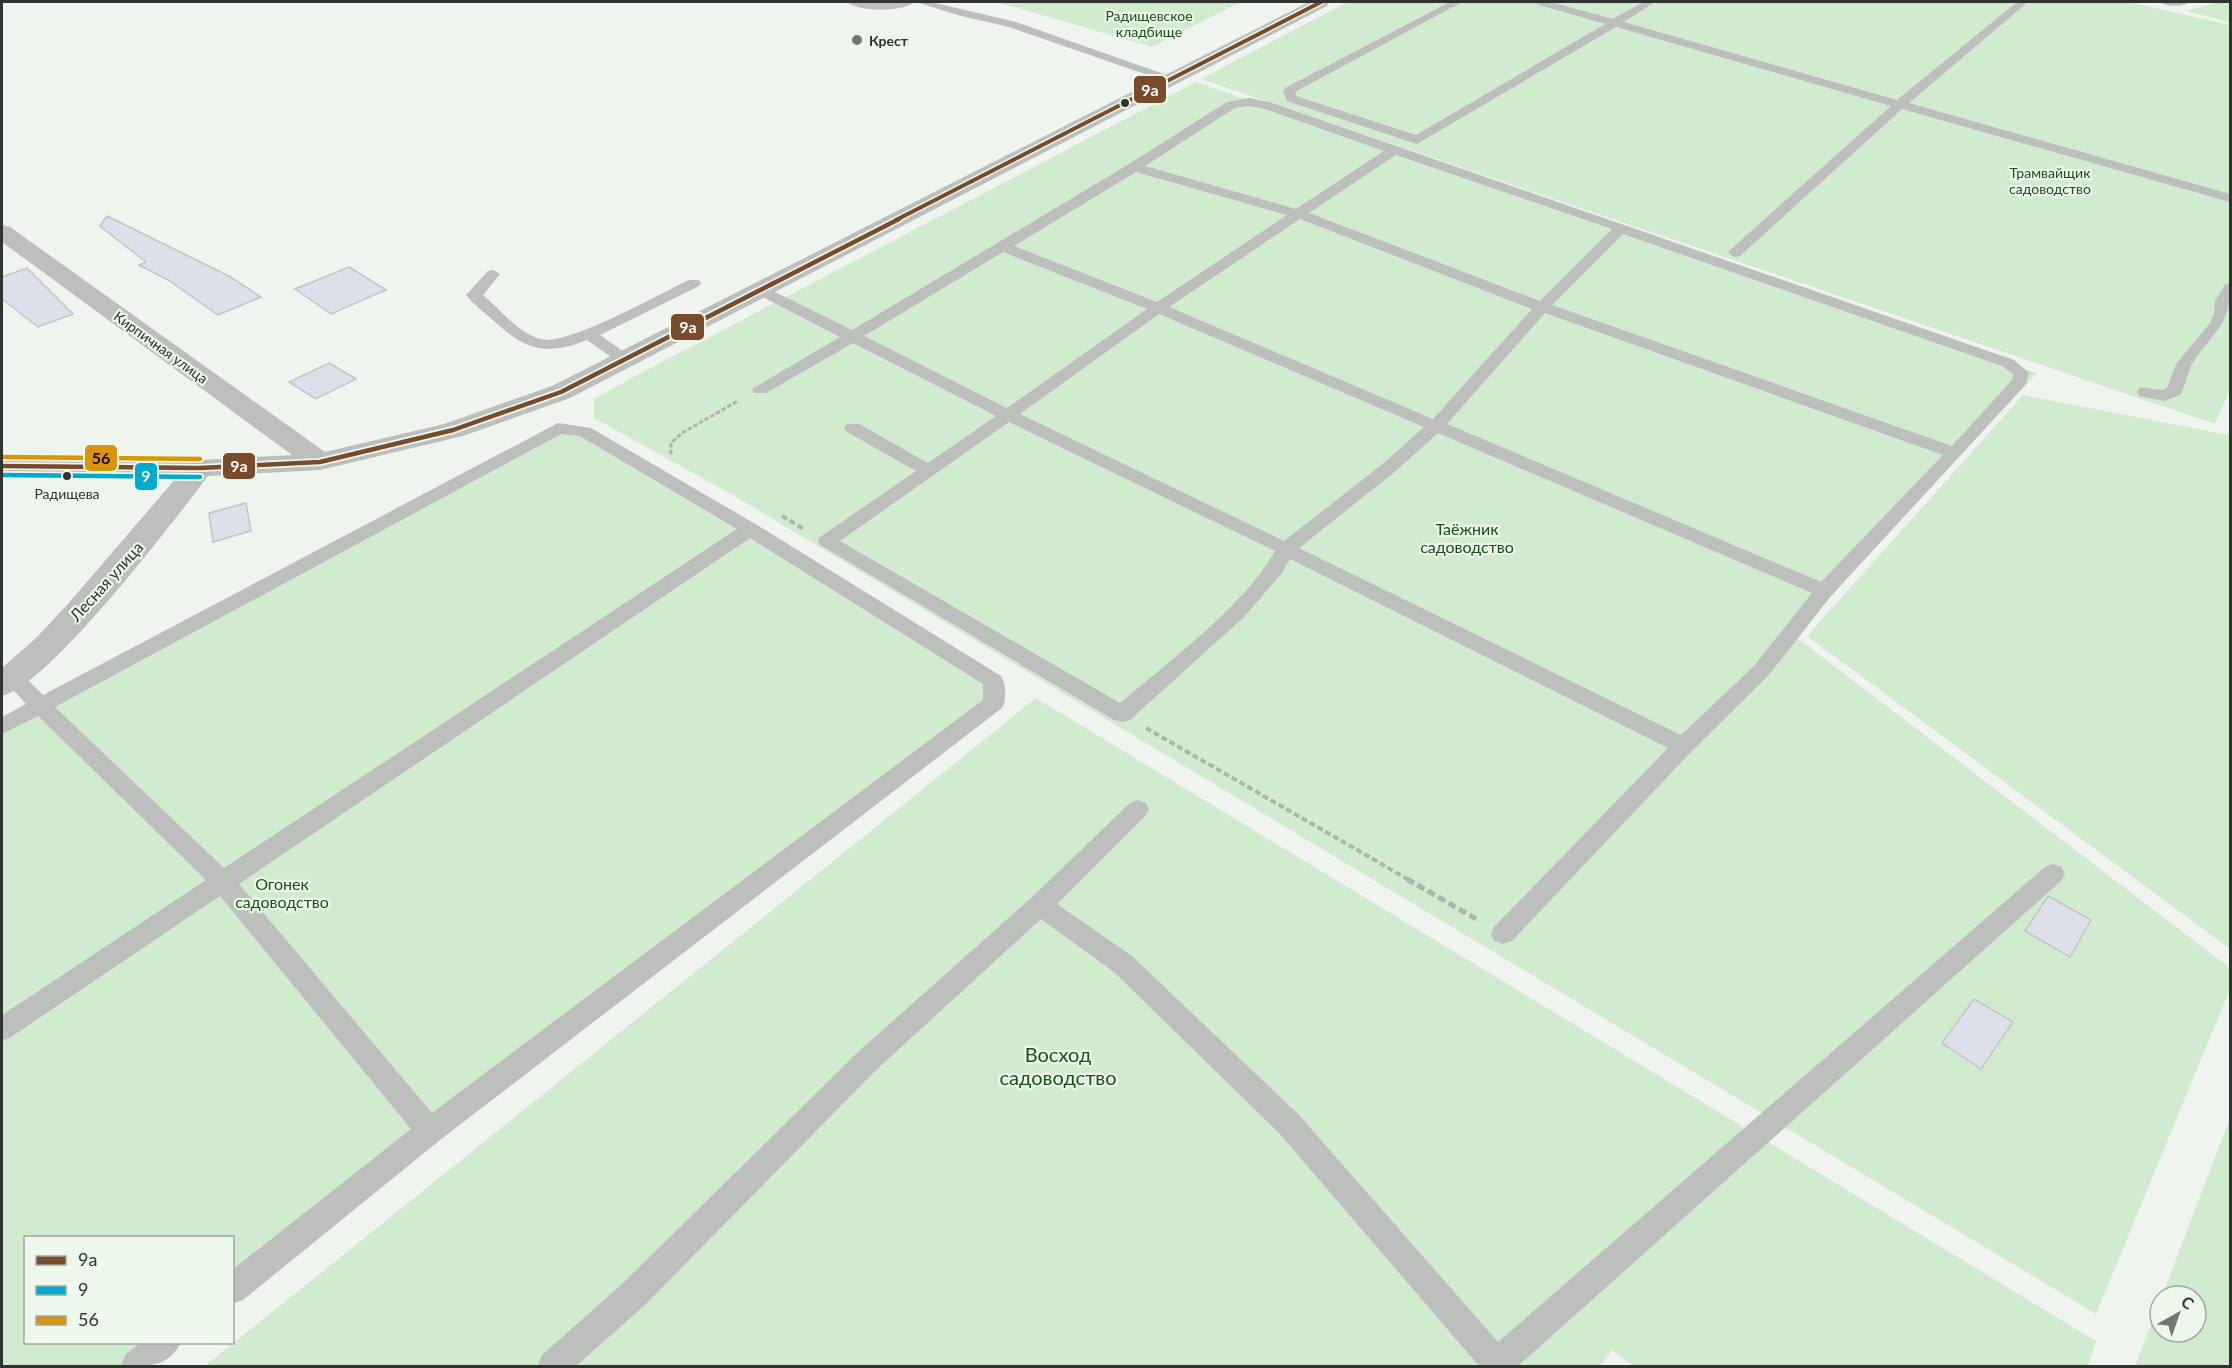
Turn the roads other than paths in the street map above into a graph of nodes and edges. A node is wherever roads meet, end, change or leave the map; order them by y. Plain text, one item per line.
1 (852, 2) edge
2 (910, 2) edge
3 (921, 2) edge
4 (1322, 2) edge
5 (1457, 2) edge
6 (1540, 2) edge
7 (1650, 2) edge
8 (2023, 2) edge
9 (2165, 2) edge
10 (2184, 2) edge
11 (1616, 22) junction
12 (1169, 78) junction
13 (1901, 103) junction
14 (1395, 150) junction
15 (1134, 167) junction
16 (2230, 198) edge
17 (1298, 214) junction
18 (1620, 228) junction
19 (2, 232) edge
20 (1002, 246) junction
21 (1735, 253) dead end
22 (493, 274) dead end
23 (694, 283) dead end
24 (2230, 288) edge
25 (760, 290) junction
26 (1542, 307) junction
27 (1158, 308) junction
28 (589, 334) junction
29 (853, 336) junction
30 (624, 359) junction
31 (760, 388) road end
32 (2145, 392) dead end
33 (1008, 415) junction
34 (1436, 426) junction
35 (853, 428) dead end
36 (1955, 453) junction
37 (320, 462) junction
38 (2, 466) edge
39 (200, 468) junction
40 (928, 470) junction
41 (750, 529) junction
42 (1286, 549) junction
43 (1824, 591) junction
44 (5, 680) edge
45 (39, 706) junction
46 (2, 726) edge
47 (1683, 746) junction
48 (1138, 809) dead end
49 (2053, 874) dead end
50 (223, 882) junction
51 (1040, 905) junction
52 (1503, 934) road end
53 (2, 1029) edge
54 (430, 1131) junction
55 (234, 1287) edge
56 (164, 1344) edge
57 (1496, 1365) edge
58 (136, 1366) edge
59 (553, 1366) edge

1 - 2 lane
3 - 12 lane
4 - 12 street
5 - 11 lane
6 - 11 lane
7 - 11 lane
8 - 13 lane
9 - 10 lane
11 - 13 lane
12 - 25 street
13 - 16 lane
13 - 21 lane
14 - 15 lane
14 - 17 lane
14 - 18 lane
15 - 17 lane
15 - 20 lane
17 - 26 lane
17 - 27 lane
18 - 26 lane
18 - 36 lane
19 - 37 street, Кирпичная улица
20 - 27 lane
20 - 29 lane
22 - 28 lane
23 - 28 lane
24 - 32 lane
25 - 29 lane
25 - 30 street
26 - 34 lane
26 - 36 lane
27 - 33 lane
27 - 34 lane
28 - 30 lane
29 - 31 lane
29 - 33 lane
30 - 37 street
33 - 40 lane
33 - 42 lane
34 - 42 lane
34 - 43 lane
35 - 40 lane
36 - 43 lane
37 - 39 street
38 - 39 street
39 - 44 street, Лесная улица
40 - 42 lane
41 - 45 lane
41 - 50 lane
41 - 54 lane
42 - 47 lane
43 - 47 lane
44 - 45 lane
45 - 46 lane
45 - 50 lane
47 - 52 lane
48 - 51 lane
49 - 57 lane
50 - 53 lane
50 - 54 lane
51 - 57 lane
51 - 59 lane
54 - 55 lane
56 - 58 lane

